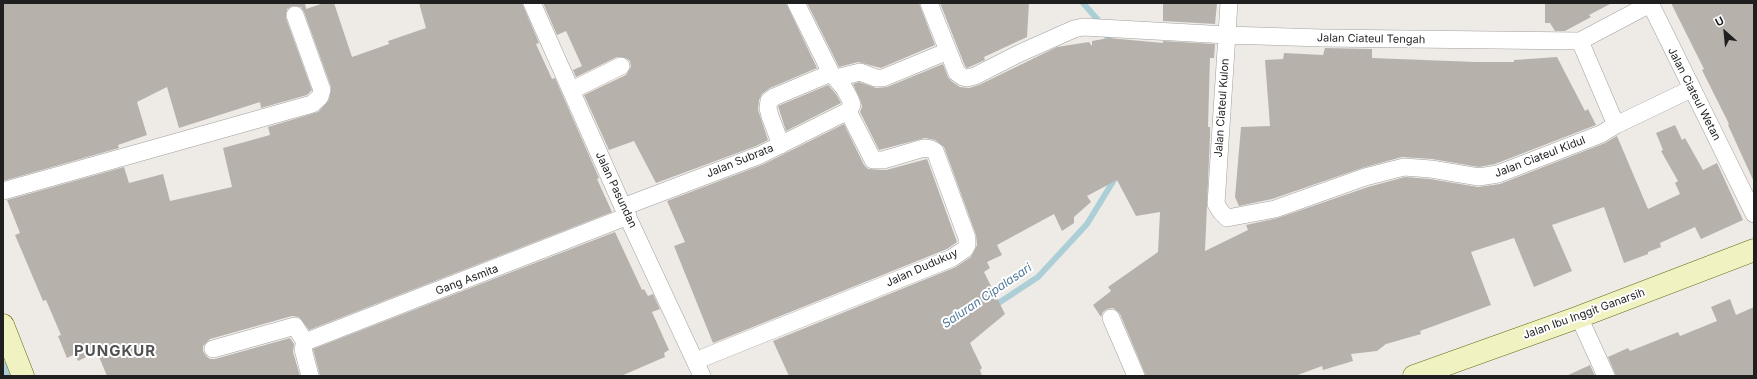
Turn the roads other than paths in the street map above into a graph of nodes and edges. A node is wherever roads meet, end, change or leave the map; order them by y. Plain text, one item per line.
1 (532, 3) edge
2 (796, 3) edge
3 (929, 3) edge
4 (1229, 3) edge
5 (1650, 4) edge
6 (295, 15) dead end
7 (1227, 35) junction
8 (1580, 41) junction
9 (948, 51) junction
10 (621, 66) dead end
11 (834, 75) junction
12 (1691, 89) junction
13 (572, 90) junction
14 (850, 108) junction
15 (1616, 125) junction
16 (781, 145) junction
17 (1747, 186) edge
18 (3, 191) edge
19 (626, 212) junction
20 (1221, 212) joint
21 (1754, 214) edge
22 (1754, 250) edge
23 (1580, 317) junction
24 (1111, 318) dead end
25 (3, 325) edge
26 (305, 342) junction
27 (213, 349) dead end
28 (694, 361) junction
29 (23, 376) edge
30 (310, 376) edge
31 (702, 376) edge
32 (1136, 376) edge
33 (1414, 376) edge
34 (1606, 376) edge

1 - 13 street, Jalan Pasundan
2 - 11 street
3 - 9 street
4 - 7 street, Jalan Ciateul Kulon
5 - 8 street, Jalan Ciateul Tengah
5 - 12 street, Jalan Ciateul Wetan
6 - 18 street
7 - 8 street, Jalan Ciateul Tengah
7 - 9 street, Jalan Ciateul Tengah
7 - 20 street, Jalan Ciateul Kulon
8 - 15 street
9 - 11 street
10 - 13 street
11 - 14 street
11 - 16 street
12 - 15 street, Jalan Ciateul Kidul
12 - 17 street, Jalan Ciateul Wetan
13 - 19 street, Jalan Pasundan
14 - 16 street, Jalan Subrata
14 - 28 street, Jalan Dudukuy
15 - 20 street, Jalan Ciateul Kidul
16 - 19 street, Jalan Subrata
17 - 21 street, Jalan Ciateul Wetan
19 - 26 street, Gang Asmita
19 - 28 street, Jalan Pasundan
22 - 23 main road, Jalan Ibu Inggit Ganarsih
23 - 33 main road, Jalan Ibu Inggit Ganarsih
23 - 34 street
24 - 32 street
25 - 29 main road
26 - 27 street
26 - 30 street
28 - 31 street, Jalan Pasundan

